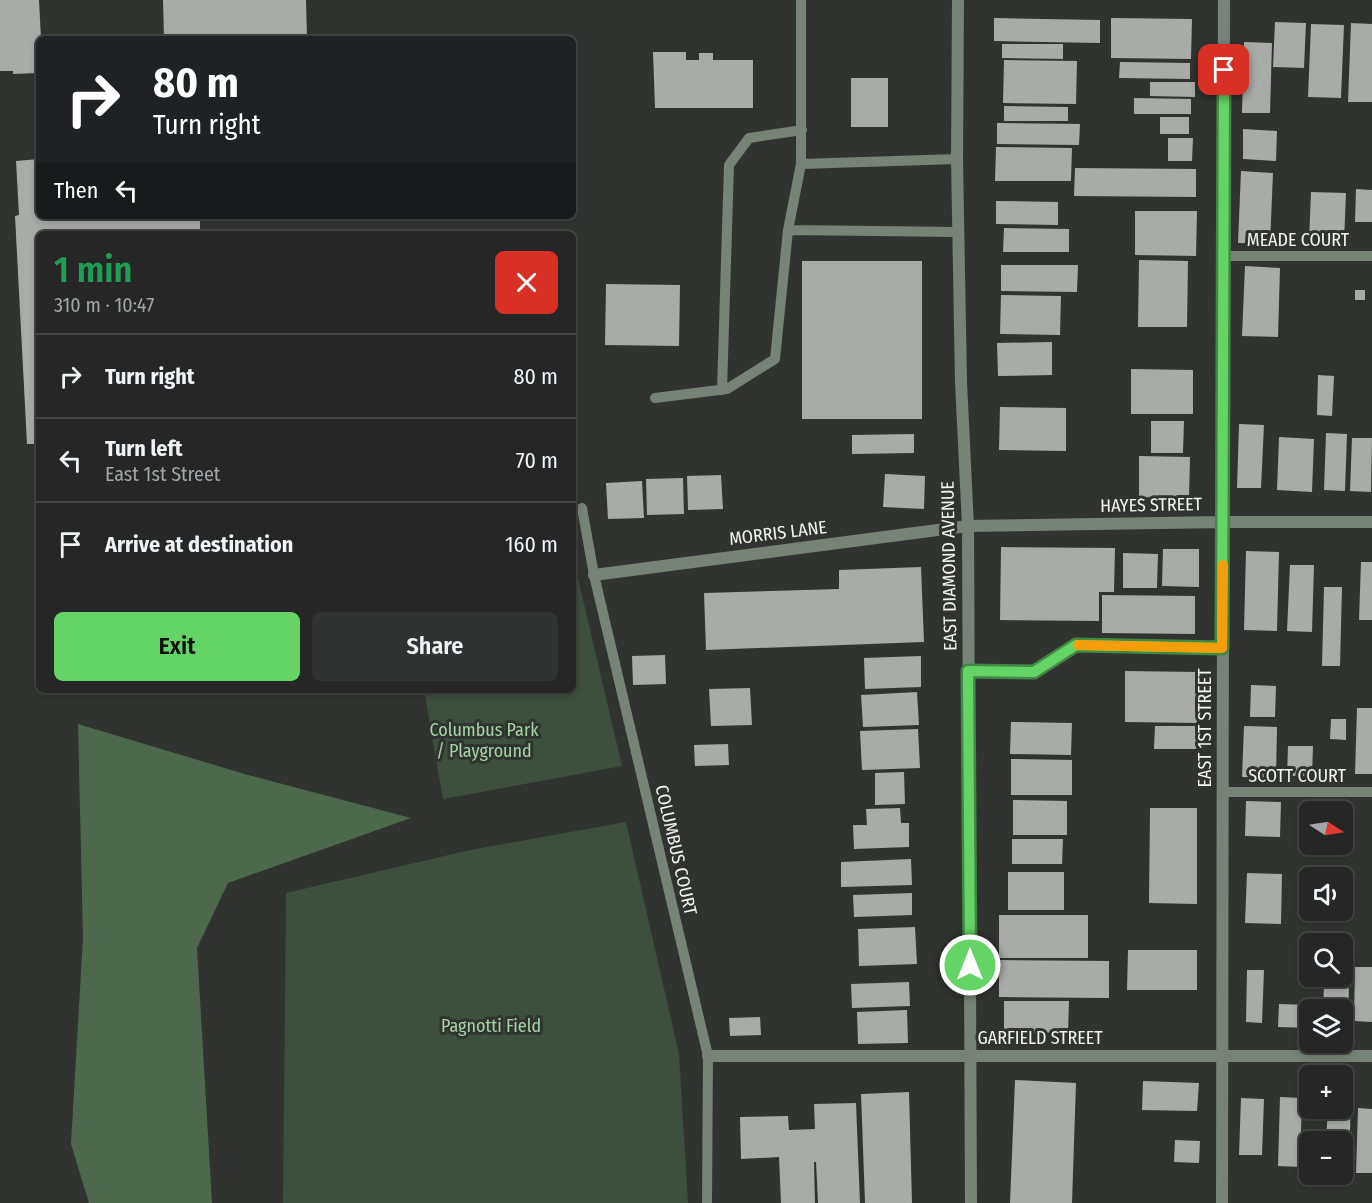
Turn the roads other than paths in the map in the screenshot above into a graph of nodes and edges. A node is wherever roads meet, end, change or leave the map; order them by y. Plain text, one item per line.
1 (801, 0) edge
2 (958, 0) edge
3 (1224, 0) edge
4 (802, 130) junction
5 (957, 159) junction
6 (801, 165) junction
7 (788, 230) junction
8 (958, 231) junction
9 (1223, 256) junction
10 (1372, 256) edge
11 (722, 390) junction
12 (655, 398) dead end
13 (582, 508) dead end
14 (1223, 522) junction
15 (1372, 522) edge
16 (968, 526) junction
17 (594, 575) junction
18 (1222, 648) junction
19 (968, 671) junction
20 (1223, 792) junction
21 (1372, 792) edge
22 (708, 1056) junction
23 (971, 1056) junction
24 (1222, 1056) junction
25 (1372, 1056) edge
26 (707, 1203) edge
27 (971, 1203) edge
28 (1222, 1203) edge

1 - 4 lane
2 - 5 street, EAST DIAMOND AVENUE
3 - 9 street, EAST 1ST STREET
4 - 6 lane
4 - 11 lane
5 - 6 lane
5 - 8 street, EAST DIAMOND AVENUE
6 - 7 lane
7 - 8 lane
7 - 11 lane
8 - 16 street, EAST DIAMOND AVENUE
9 - 10 lane, MEADE COURT
9 - 14 street, EAST 1ST STREET
11 - 12 lane
13 - 17 lane, COLUMBUS COURT
14 - 15 street, HAYES STREET
14 - 16 street, HAYES STREET
14 - 18 street, EAST 1ST STREET
16 - 17 street, MORRIS LANE
16 - 19 street, EAST DIAMOND AVENUE
17 - 22 lane, COLUMBUS COURT
18 - 19 lane
18 - 20 street, EAST 1ST STREET
19 - 23 street, EAST DIAMOND AVENUE
20 - 21 lane, SCOTT COURT
20 - 24 street, EAST 1ST STREET
22 - 23 street, GARFIELD STREET
22 - 26 lane, COLUMBUS COURT
23 - 24 street, GARFIELD STREET
23 - 27 street, EAST DIAMOND AVENUE
24 - 25 street, GARFIELD STREET
24 - 28 street, EAST 1ST STREET

